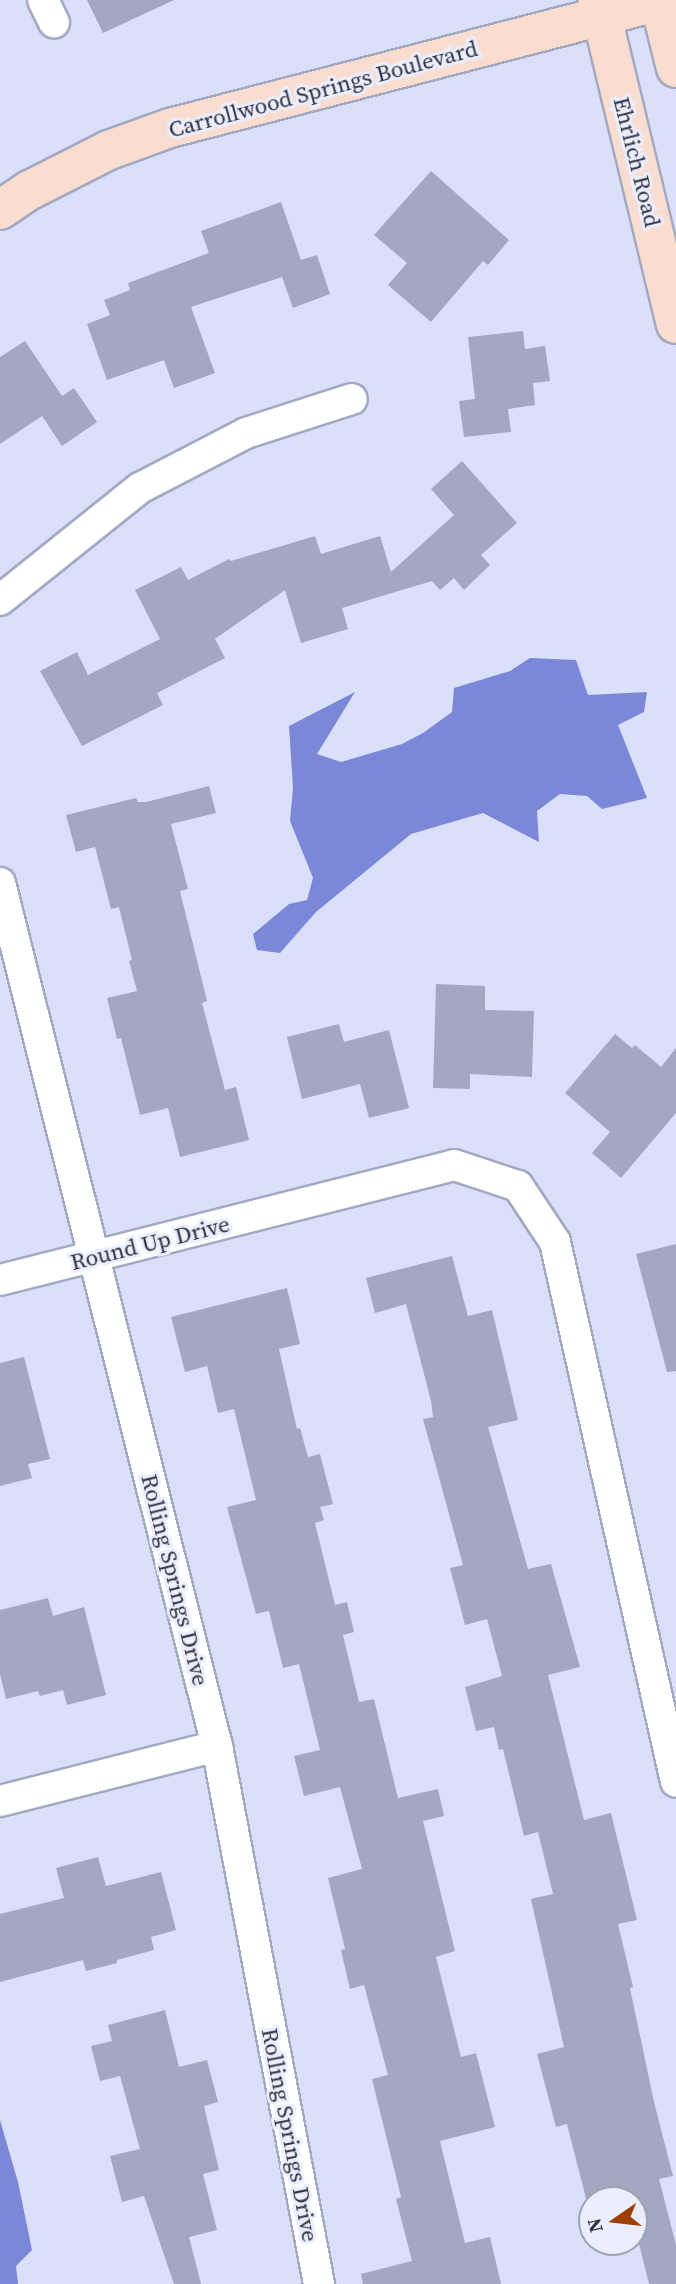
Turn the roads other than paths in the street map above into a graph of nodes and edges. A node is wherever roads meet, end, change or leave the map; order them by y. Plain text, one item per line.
1 (659, 1) edge
2 (600, 8) edge
3 (676, 68) edge
4 (0, 210) edge
5 (676, 324) edge
6 (352, 399) dead end
7 (0, 600) edge
8 (0, 883) edge
9 (95, 1257) junction
10 (0, 1280) edge
11 (217, 1746) junction
12 (676, 1782) edge
13 (0, 1801) edge
14 (319, 2284) edge

1 - 2 street, Carrollwood Springs Boulevard
1 - 3 street
2 - 4 street, Carrollwood Springs Boulevard
2 - 5 street, Ehrlich Road
6 - 7 street
8 - 9 street, Rolling Springs Drive
9 - 10 street, Round Up Drive
9 - 11 street, Rolling Springs Drive
9 - 12 street, Round Up Drive
11 - 13 street
11 - 14 street, Rolling Springs Drive

